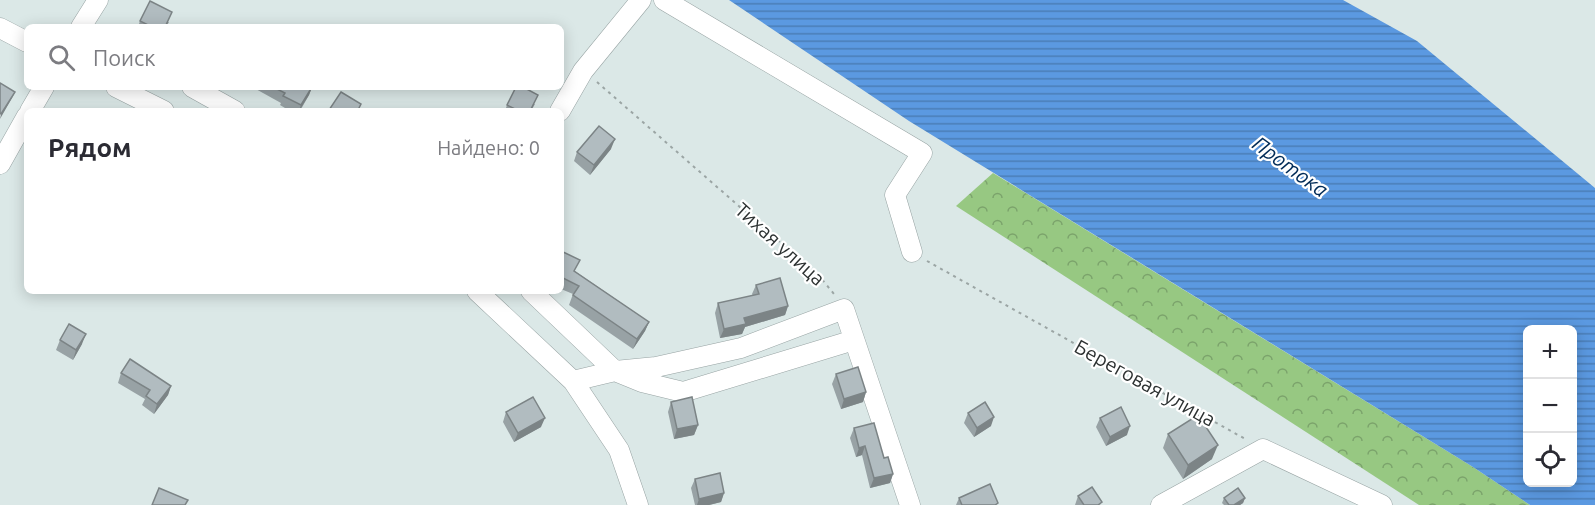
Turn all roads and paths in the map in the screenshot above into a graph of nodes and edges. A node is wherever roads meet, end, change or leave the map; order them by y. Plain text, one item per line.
1 (98, 0) edge
2 (641, 0) edge
3 (664, 0) edge
4 (84, 24) edge
5 (0, 28) edge
6 (24, 40) edge
7 (583, 71) junction
8 (42, 90) edge
9 (122, 90) edge
10 (196, 90) edge
11 (32, 108) edge
12 (158, 108) edge
13 (223, 108) edge
14 (562, 108) edge
15 (24, 121) edge
16 (0, 164) edge
17 (912, 252) joint
18 (480, 294) edge
19 (534, 294) edge
20 (844, 309) junction
21 (854, 340) junction
22 (615, 371) junction
23 (573, 381) junction
24 (1263, 449) junction
25 (638, 505) edge
26 (910, 505) edge
27 (1161, 505) edge
28 (1382, 505) edge

1 - 4 street
2 - 7 street
3 - 17 street
5 - 6 street
7 - 14 street
7 - 20 path, Тихая улица
8 - 11 street
9 - 12 street
10 - 13 street
15 - 16 street
17 - 24 path, Береговая улица
18 - 23 street
19 - 22 street
20 - 21 street
20 - 22 street
21 - 22 street
21 - 26 street
22 - 23 street
23 - 25 street
24 - 27 street
24 - 28 street

